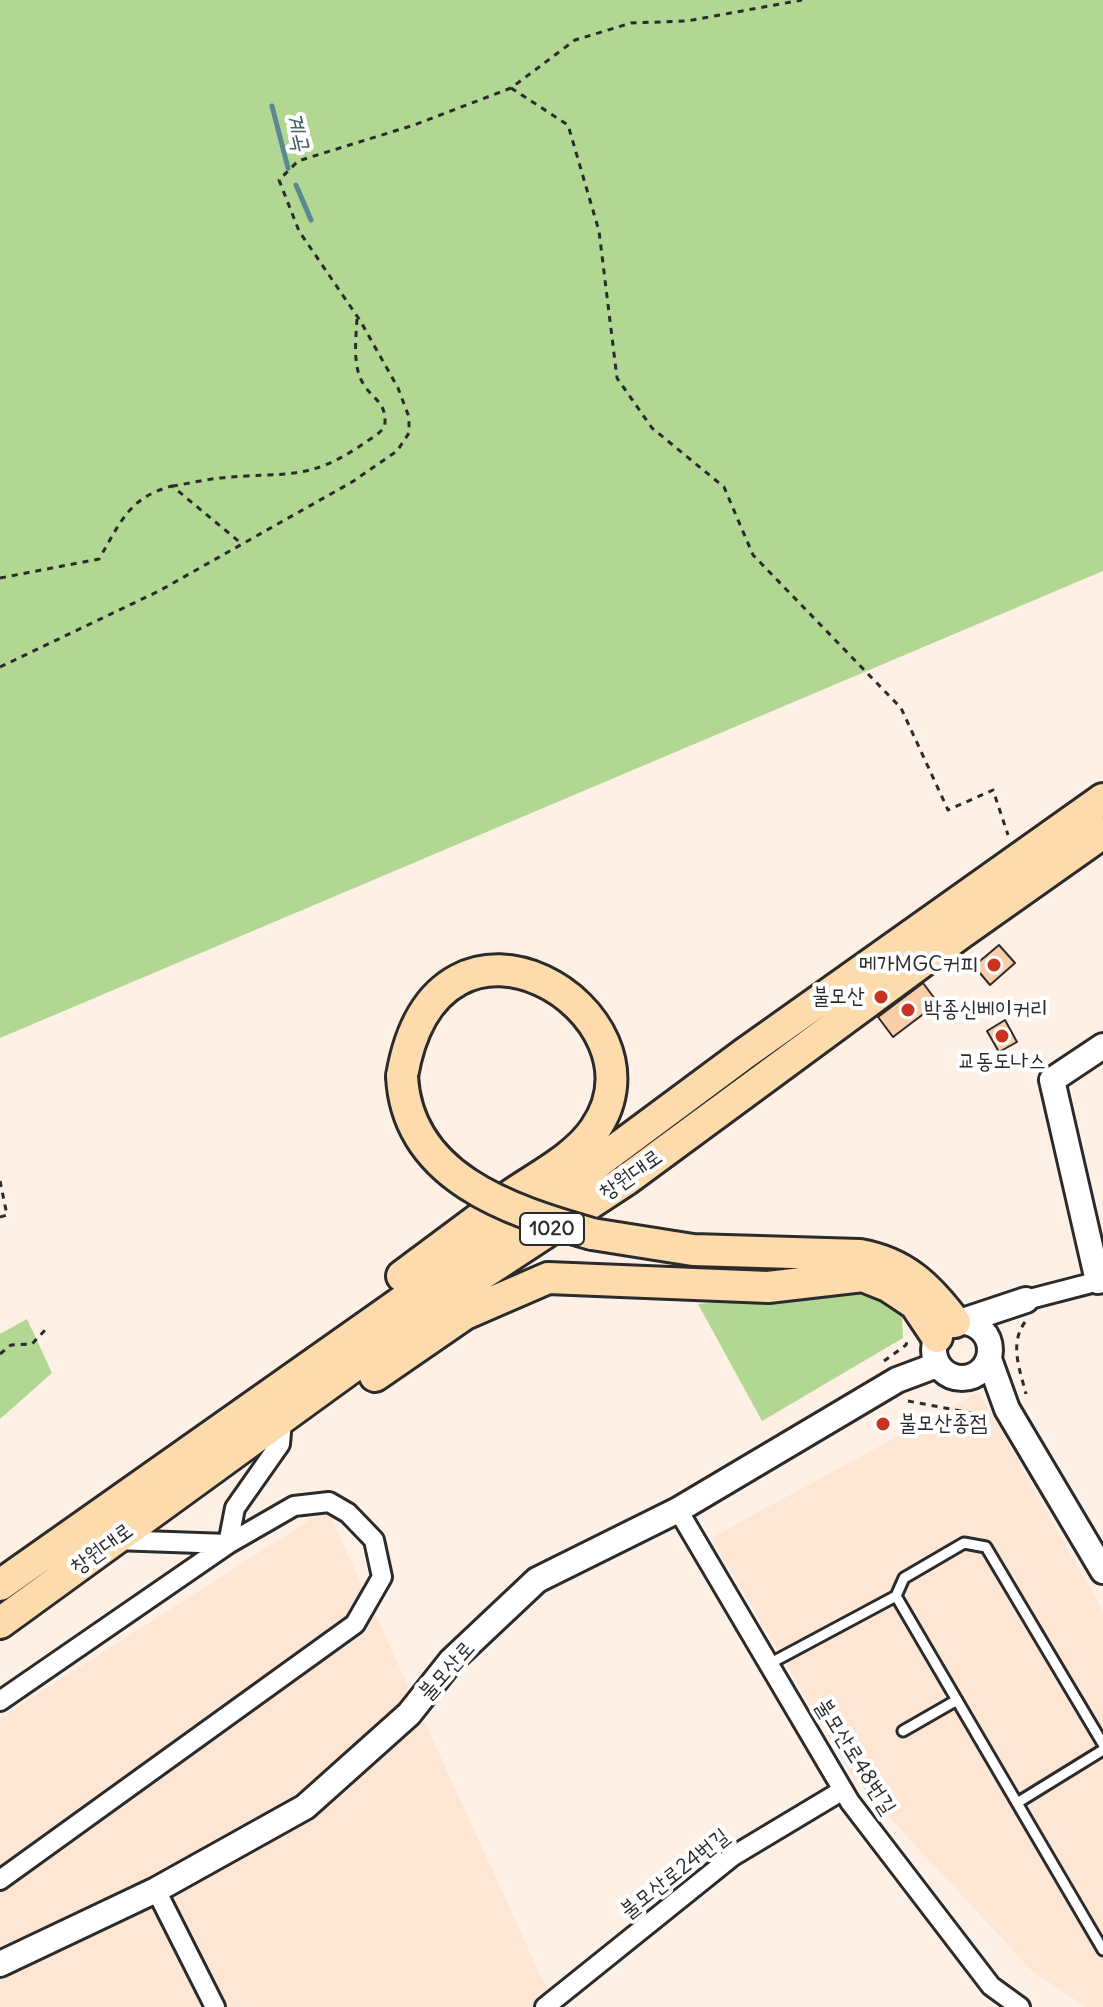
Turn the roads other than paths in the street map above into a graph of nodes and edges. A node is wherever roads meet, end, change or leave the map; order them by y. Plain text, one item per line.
1 (1103, 799) edge
2 (1103, 833) edge
3 (1103, 1046) edge
4 (1100, 1280) edge
5 (1027, 1308) junction
6 (985, 1333) junction
7 (940, 1337) junction
8 (989, 1359) junction
9 (315, 1363) junction
10 (961, 1378) junction
11 (1007, 1409) junction
12 (288, 1415) junction
13 (678, 1510) junction
14 (114, 1540) junction
15 (228, 1544) junction
16 (1103, 1571) edge
17 (0, 1585) edge
18 (896, 1596) junction
19 (0, 1623) edge
20 (769, 1664) junction
21 (957, 1700) junction
22 (0, 1701) edge
23 (903, 1731) dead end
24 (1103, 1747) edge
25 (843, 1790) junction
26 (1017, 1803) junction
27 (0, 1880) edge
28 (156, 1890) junction
29 (1103, 1950) edge
30 (0, 1964) edge
31 (215, 2007) edge
32 (545, 2007) edge
33 (1020, 2007) edge

1 - 9 main road, 창원대로 / 1020
2 - 12 main road, 창원대로 / 1020
3 - 4 street
4 - 5 street
5 - 6 street
5 - 7 street, 불모산로
6 - 7 street
6 - 8 street
7 - 9 main road, bridge
7 - 10 street
7 - 12 main road
7 - 13 street, 불모산로
8 - 10 street
8 - 11 street
9 - 17 main road, 창원대로 / 1020
10 - 11 street
11 - 16 street
12 - 14 main road, 창원대로 / 1020
12 - 15 street
13 - 20 street, 불모산로48번길
13 - 28 street, 불모산로
14 - 15 street
14 - 19 main road, 창원대로 / 1020
15 - 22 street
15 - 27 street
18 - 20 lane
18 - 21 lane
18 - 24 lane
20 - 25 street, 불모산로48번길
21 - 23 lane
21 - 26 lane
24 - 26 lane
25 - 32 street, 불모산로24번길
25 - 33 street, 불모산로48번길
26 - 29 lane
28 - 30 street, 불모산로
28 - 31 street

